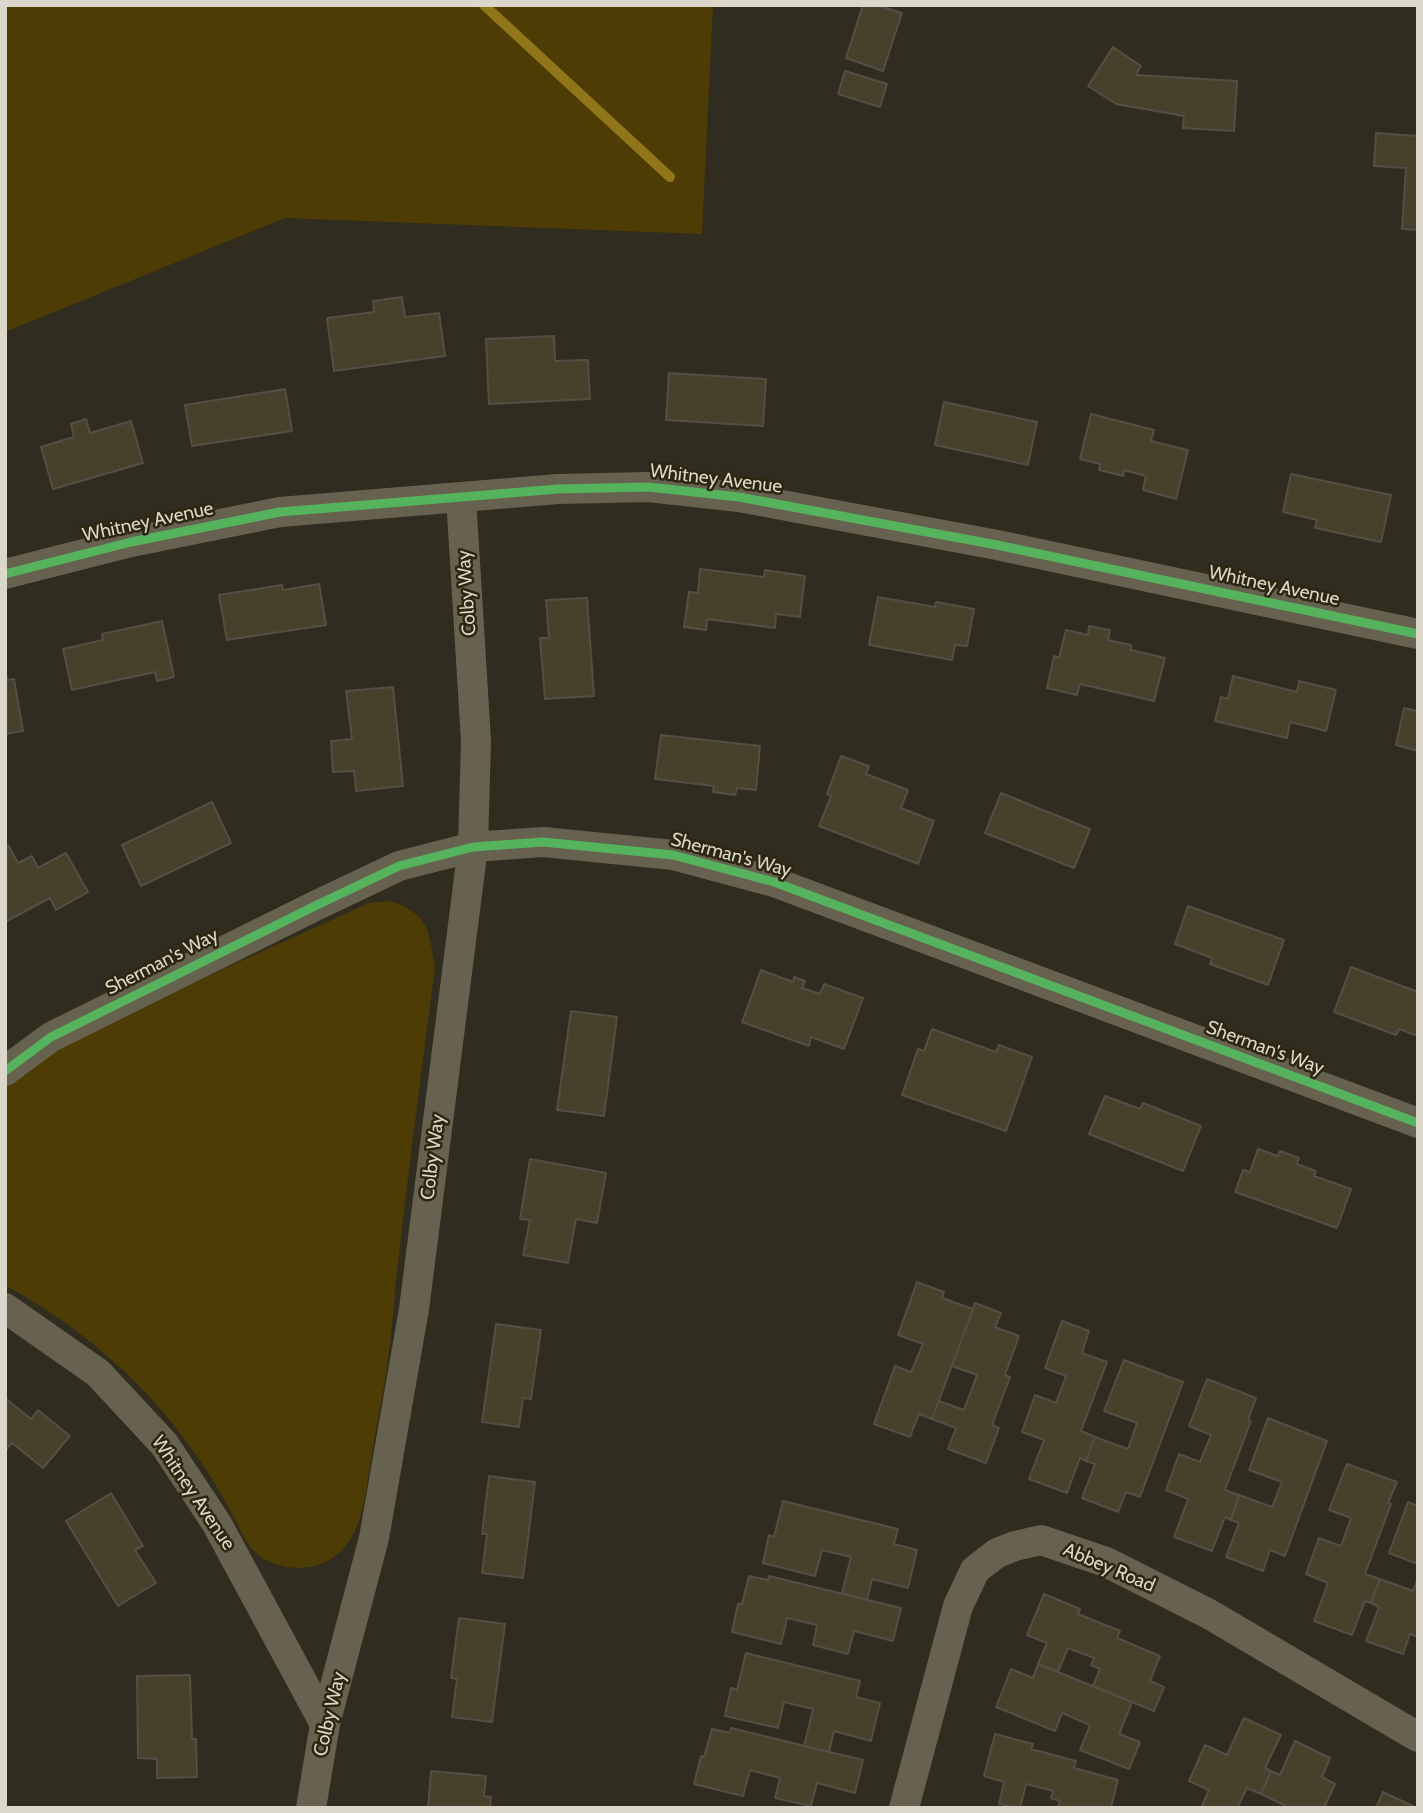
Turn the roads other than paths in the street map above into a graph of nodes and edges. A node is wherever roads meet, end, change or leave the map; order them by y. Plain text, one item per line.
1 (461, 497) junction
2 (5, 574) edge
3 (1418, 634) edge
4 (473, 847) junction
5 (5, 1071) edge
6 (1418, 1122) edge
7 (5, 1308) edge
8 (325, 1724) junction
9 (1418, 1737) edge
10 (312, 1808) edge
11 (904, 1808) edge

1 - 2 street, Whitney Avenue
1 - 3 street, Whitney Avenue
1 - 4 street, Colby Way
4 - 5 street, Sherman's Way
4 - 6 street, Sherman's Way
4 - 8 street, Colby Way
7 - 8 street, Whitney Avenue
8 - 10 street, Colby Way
9 - 11 street, Abbey Road

